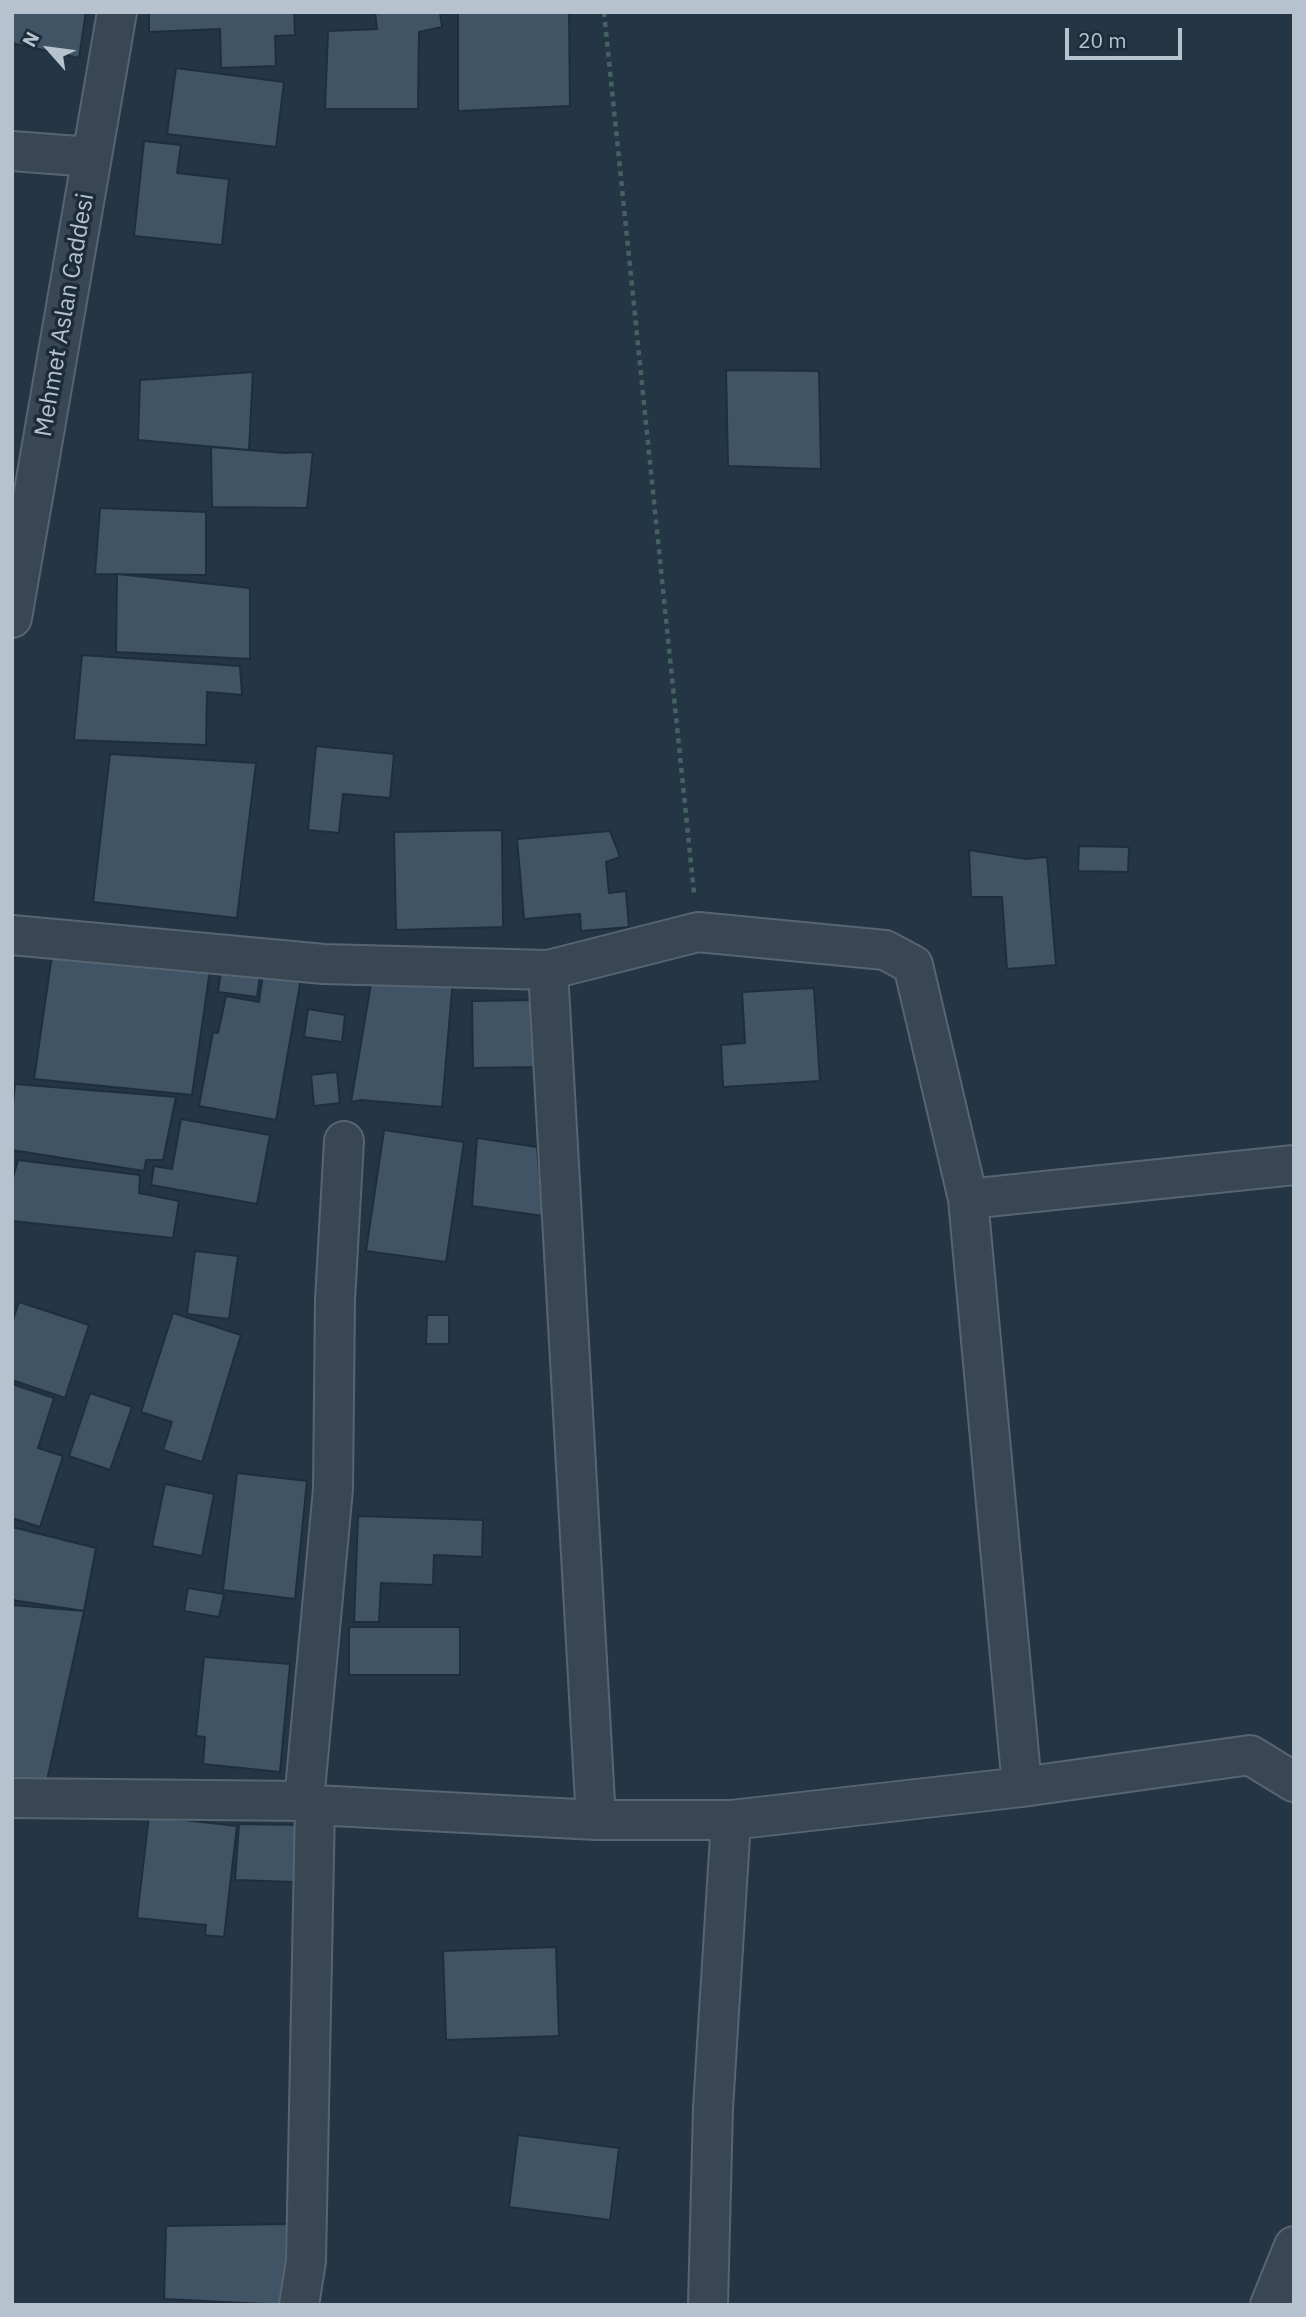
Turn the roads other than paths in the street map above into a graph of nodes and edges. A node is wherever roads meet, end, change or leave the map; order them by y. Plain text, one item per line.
1 (117, 12) edge
2 (12, 151) edge
3 (91, 157) junction
4 (13, 611) edge
5 (12, 935) edge
6 (548, 970) junction
7 (344, 1141) dead end
8 (1294, 1165) edge
9 (968, 1199) junction
10 (1294, 1782) edge
11 (1022, 1787) junction
12 (12, 1798) edge
13 (309, 1803) junction
14 (596, 1820) junction
15 (731, 1820) junction
16 (1294, 2246) edge
17 (299, 2305) edge
18 (708, 2305) edge
19 (1270, 2305) edge

1 - 3 street, Mehmet Aslan Caddesi
2 - 3 street
3 - 4 street, Mehmet Aslan Caddesi
5 - 6 street
6 - 9 street
6 - 14 street
7 - 13 street
8 - 9 street
9 - 11 street
10 - 11 street
11 - 15 street
12 - 13 street
13 - 14 street
13 - 17 street
14 - 15 street
15 - 18 street
16 - 19 street

